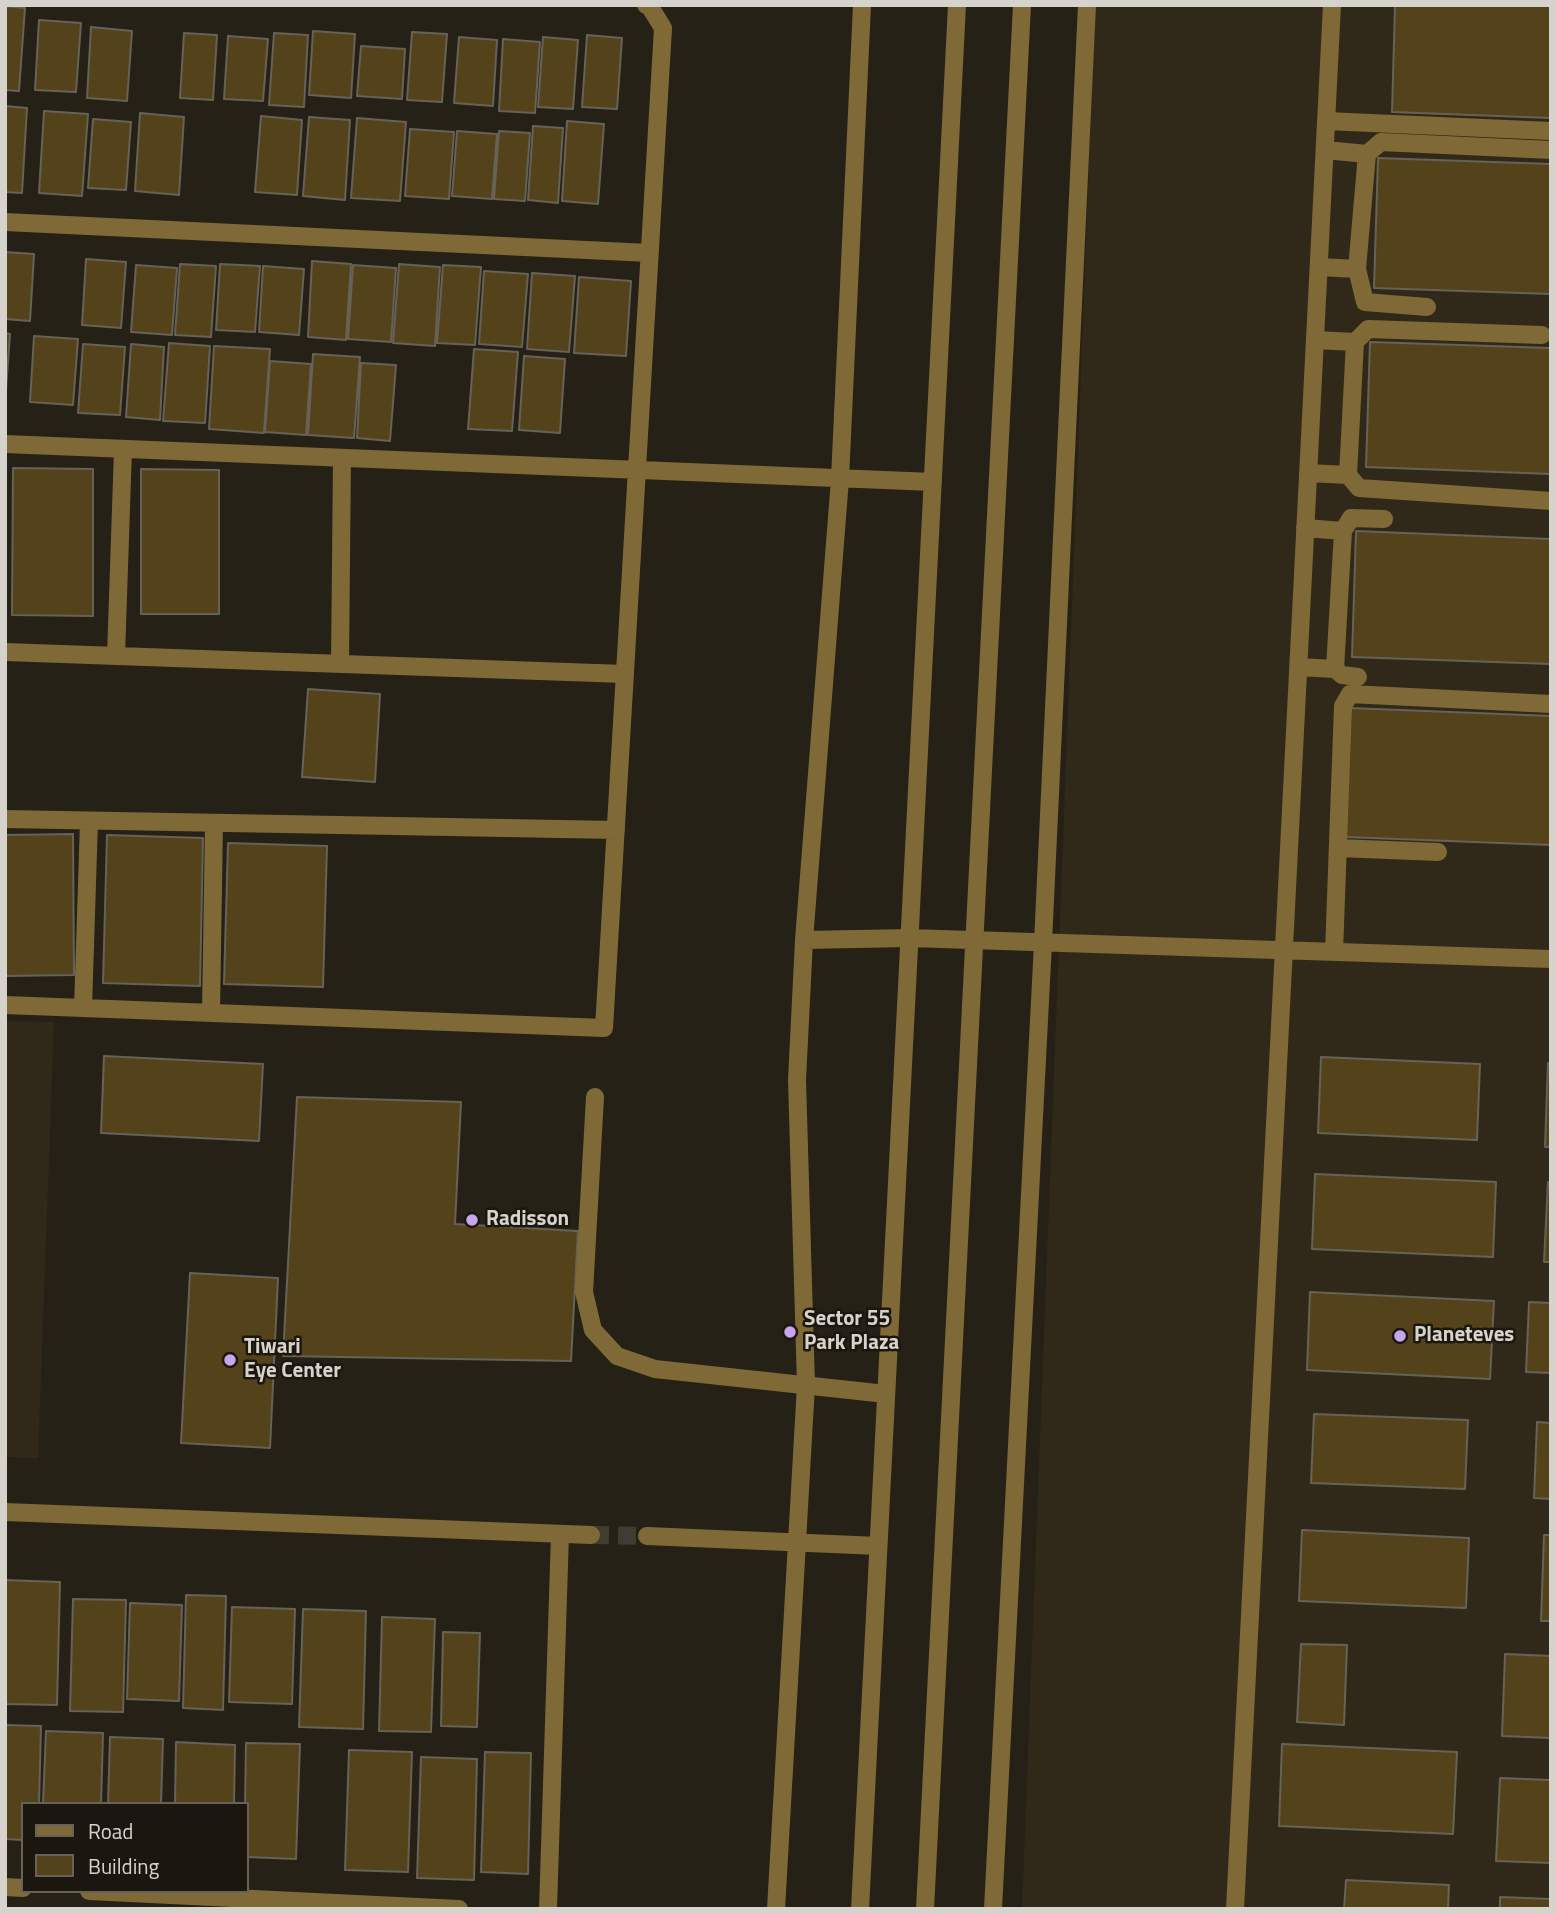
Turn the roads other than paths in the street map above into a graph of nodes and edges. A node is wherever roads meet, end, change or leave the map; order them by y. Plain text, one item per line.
1 (646, 5) edge
2 (862, 5) edge
3 (957, 5) edge
4 (1022, 5) edge
5 (1087, 5) edge
6 (1332, 5) edge
7 (1326, 121) junction
8 (1551, 131) edge
9 (1325, 150) junction
10 (1551, 150) edge
11 (1367, 154) junction
12 (5, 222) edge
13 (649, 253) junction
14 (1319, 267) junction
15 (1357, 270) junction
16 (1427, 307) dead end
17 (1542, 335) dead end
18 (1315, 340) junction
19 (1355, 342) junction
20 (5, 444) edge
21 (123, 449) junction
22 (342, 458) junction
23 (636, 470) junction
24 (1308, 474) junction
25 (1348, 475) junction
26 (840, 479) junction
27 (933, 482) junction
28 (1551, 501) edge
29 (1384, 519) dead end
30 (1305, 528) junction
31 (1343, 531) junction
32 (5, 652) edge
33 (116, 656) junction
34 (340, 664) junction
35 (1298, 667) junction
36 (1335, 669) junction
37 (624, 674) junction
38 (1358, 677) dead end
39 (1551, 704) edge
40 (5, 819) edge
41 (89, 821) junction
42 (214, 823) junction
43 (615, 830) junction
44 (1338, 848) junction
45 (1438, 852) dead end
46 (910, 938) junction
47 (804, 940) junction
48 (974, 940) junction
49 (1043, 943) junction
50 (1283, 950) junction
51 (1334, 952) junction
52 (1551, 959) edge
53 (5, 1005) edge
54 (83, 1008) junction
55 (211, 1013) junction
56 (595, 1097) dead end
57 (806, 1385) junction
58 (886, 1394) junction
59 (5, 1512) edge
60 (560, 1534) junction
61 (591, 1535) tunnel mouth
62 (647, 1536) tunnel mouth
63 (796, 1542) junction
64 (878, 1546) junction
65 (130, 1893) edge
66 (459, 1909) edge
67 (548, 1909) edge
68 (776, 1909) edge
69 (860, 1909) edge
70 (925, 1909) edge
71 (993, 1909) edge
72 (1235, 1909) edge

1 - 13 street
2 - 26 street
3 - 27 street
4 - 48 street
5 - 49 street
6 - 7 street
7 - 8 street
7 - 9 street
9 - 11 street
9 - 14 street
10 - 11 street
11 - 15 street
12 - 13 street
13 - 23 street
14 - 15 street
14 - 18 street
15 - 16 street
17 - 19 street
18 - 19 street
18 - 24 street
19 - 25 street
20 - 21 street
21 - 22 street
21 - 33 street
22 - 23 street
22 - 34 street
23 - 26 street
23 - 37 street
24 - 25 street
24 - 30 street
25 - 28 street
26 - 27 street
26 - 47 street
27 - 46 street
29 - 31 street
30 - 31 street
30 - 35 street
31 - 36 street
32 - 33 street
33 - 34 street
34 - 37 street
35 - 36 street
35 - 50 street
36 - 38 street
37 - 43 street
39 - 44 street
40 - 41 street
41 - 42 street
41 - 54 street
42 - 43 street
42 - 55 street
43 - 55 street
44 - 45 street
44 - 51 street
46 - 47 street
46 - 48 street
46 - 58 street
47 - 57 street
48 - 49 street
48 - 70 street
49 - 50 street
49 - 71 street
50 - 51 street
50 - 72 street
51 - 52 street
53 - 54 street
54 - 55 street
56 - 57 street
57 - 58 street
57 - 63 street
58 - 64 street
59 - 60 street
60 - 61 street
60 - 67 street
62 - 63 street
63 - 64 street
63 - 68 street
64 - 69 street
65 - 66 street

